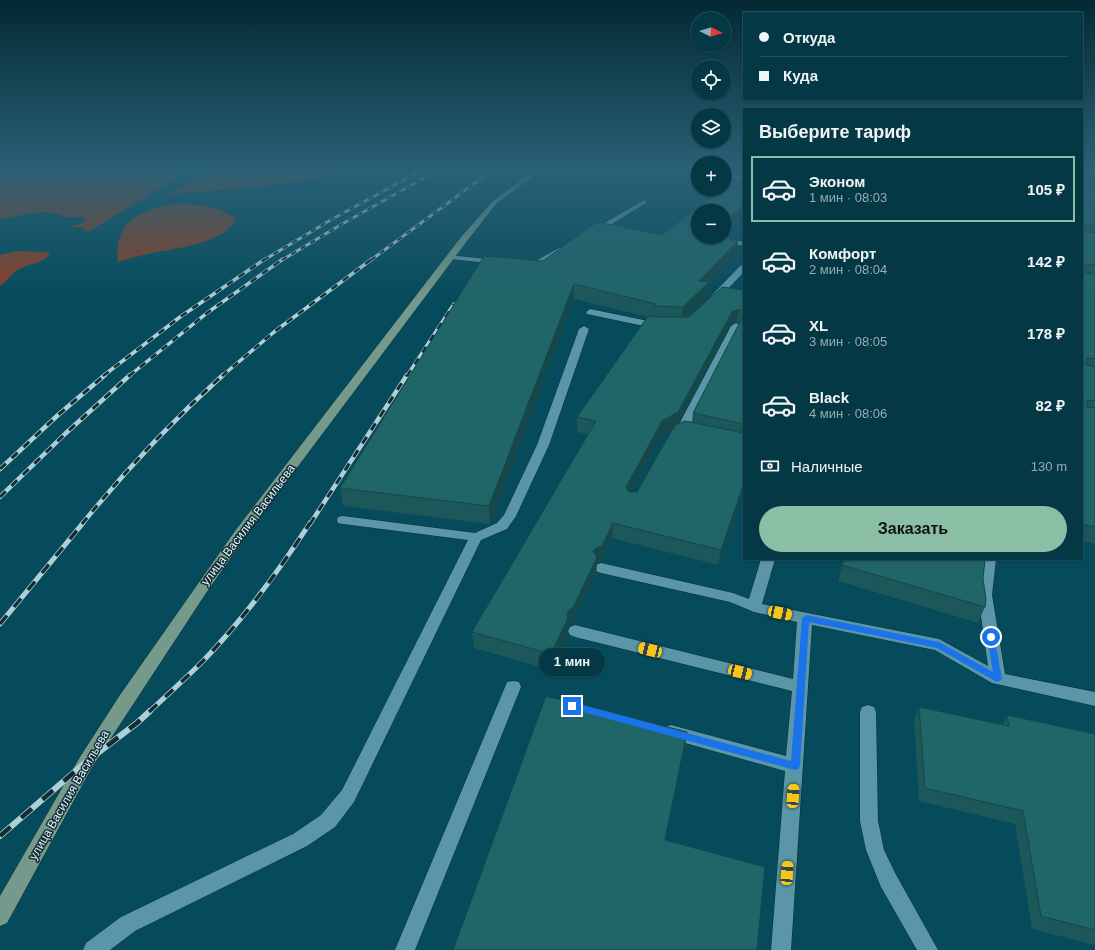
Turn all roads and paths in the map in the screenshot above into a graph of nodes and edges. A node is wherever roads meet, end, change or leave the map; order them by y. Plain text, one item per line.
1 (487, 212) edge
2 (626, 212) edge
3 (583, 238) edge
4 (731, 241) edge
5 (743, 244) edge
6 (569, 245) edge
7 (451, 257) junction
8 (502, 263) edge
9 (521, 265) edge
10 (743, 268) edge
11 (718, 294) junction
12 (731, 296) edge
13 (707, 304) edge
14 (590, 312) dead end
15 (736, 326) edge
16 (668, 327) edge
17 (584, 329) dead end
18 (682, 430) junction
19 (697, 433) edge
20 (668, 436) edge
21 (343, 520) dead end
22 (476, 537) junction
23 (768, 560) edge
24 (989, 560) edge
25 (601, 568) dead end
26 (754, 608) junction
27 (806, 618) junction
28 (575, 631) dead end
29 (998, 679) junction
30 (513, 687) dead end
31 (801, 687) junction
32 (1095, 699) edge
33 (868, 712) dead end
34 (657, 728) edge
35 (795, 766) junction
36 (0, 916) edge
37 (93, 950) edge
38 (405, 950) edge
39 (781, 950) edge
40 (928, 950) edge

1 - 7 main road, улица Василия Васильева
2 - 3 lane
4 - 5 lane
6 - 9 lane
7 - 8 lane
7 - 36 main road, улица Василия Васильева
10 - 11 lane
11 - 12 lane
11 - 13 lane
14 - 16 lane
15 - 18 lane
17 - 22 lane
18 - 19 lane
18 - 20 lane
21 - 22 lane
22 - 37 lane
23 - 26 lane
24 - 29 lane
25 - 26 lane
26 - 27 lane
27 - 29 lane
27 - 31 lane
28 - 31 lane
29 - 32 lane
30 - 38 lane
31 - 35 lane
33 - 40 lane
34 - 35 lane
35 - 39 lane

